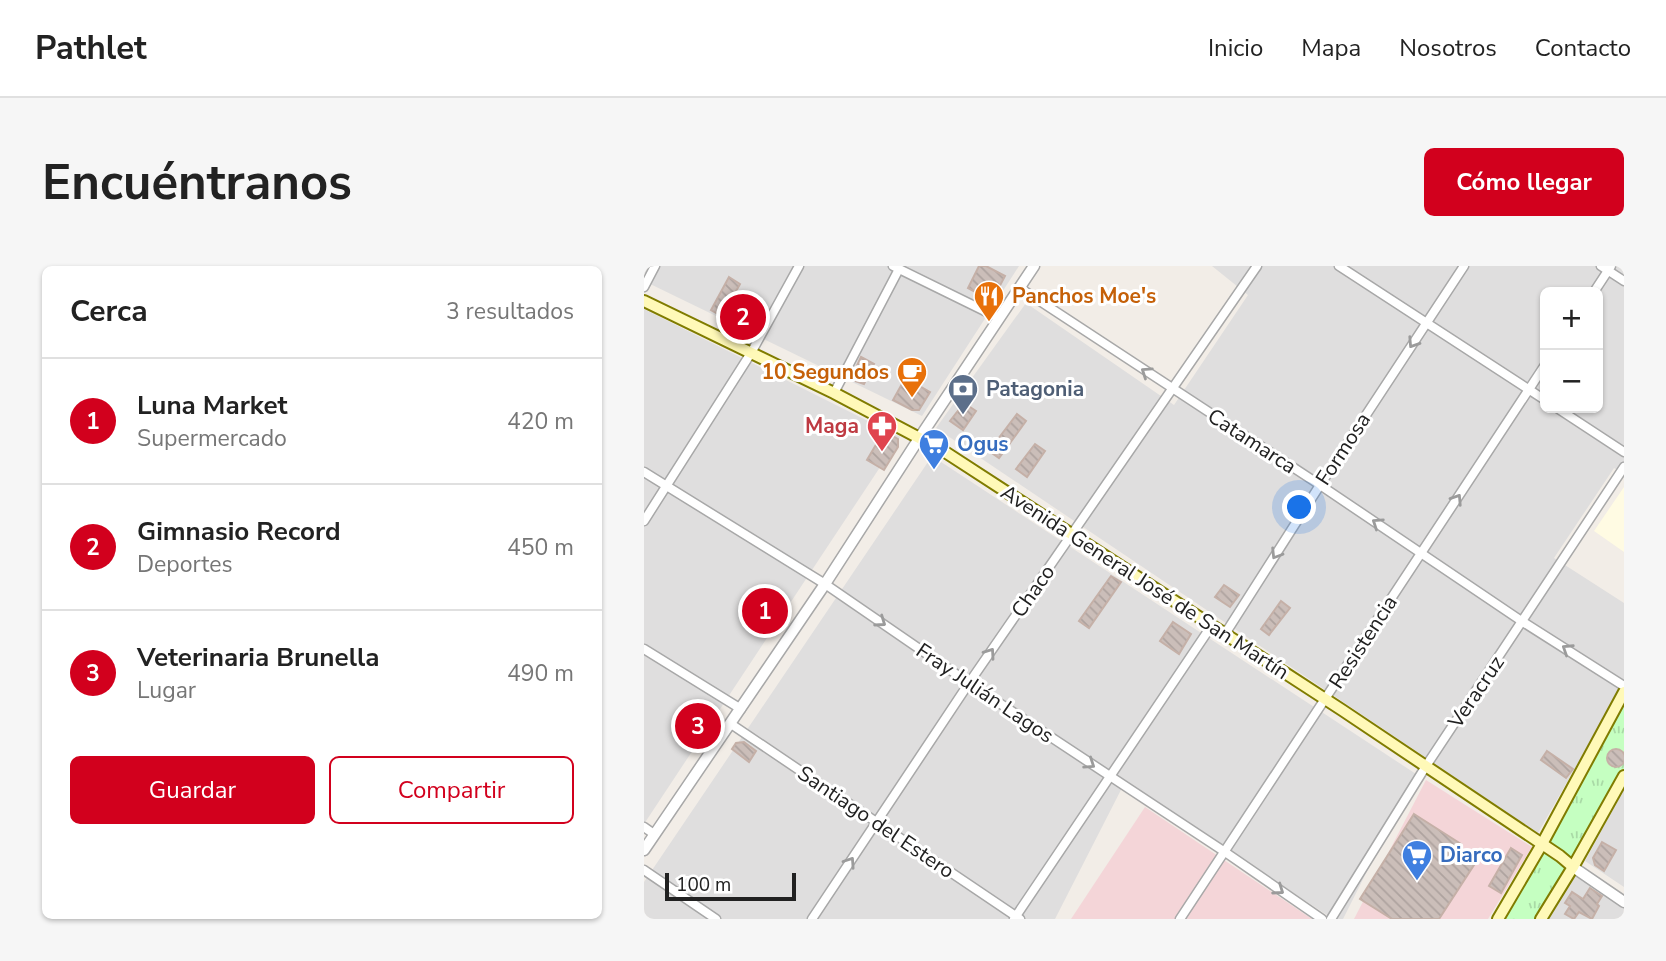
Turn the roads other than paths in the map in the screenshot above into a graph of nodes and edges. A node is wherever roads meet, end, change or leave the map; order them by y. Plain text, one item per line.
1 (655, 266) edge
2 (799, 266) edge
3 (1034, 266) edge
4 (1257, 266) edge
5 (1339, 266) edge
6 (1464, 266) edge
7 (896, 267) edge
8 (1607, 268) edge
9 (1624, 281) edge
10 (644, 287) edge
11 (1597, 287) edge
12 (1020, 288) junction
13 (644, 301) edge
14 (999, 318) junction
15 (1426, 324) junction
16 (751, 353) junction
17 (1540, 373) edge
18 (1173, 389) junction
19 (1529, 390) junction
20 (834, 393) junction
21 (1540, 397) edge
22 (1565, 413) edge
23 (920, 437) junction
24 (1624, 452) edge
25 (1624, 467) edge
26 (644, 472) edge
27 (1320, 485) junction
28 (666, 486) junction
29 (644, 521) edge
30 (1072, 535) junction
31 (1422, 553) junction
32 (825, 584) junction
33 (1523, 622) junction
34 (1212, 625) junction
35 (1225, 634) junction
36 (644, 649) edge
37 (969, 683) junction
38 (1624, 686) edge
39 (1624, 692) edge
40 (1325, 700) junction
41 (741, 709) junction
42 (731, 724) junction
43 (1426, 766) junction
44 (1111, 777) junction
45 (1623, 781) edge
46 (876, 822) junction
47 (644, 827) edge
48 (654, 834) junction
49 (1542, 844) junction
50 (644, 850) edge
51 (1225, 852) junction
52 (1573, 867) junction
53 (644, 870) edge
54 (1624, 902) edge
55 (1017, 918) edge
56 (716, 919) edge
57 (812, 919) edge
58 (1181, 919) edge
59 (1322, 919) edge
60 (1331, 919) edge
61 (1498, 919) edge
62 (1541, 919) edge

1 - 10 street
2 - 16 street
3 - 12 street
4 - 18 street, Chaco
5 - 15 street
6 - 15 street, Formosa
7 - 14 street
7 - 20 street
8 - 9 street
8 - 11 street
12 - 14 street
18 -> 12 street, Catamarca
13 - 16 main road, Avenida General José de San Martín
14 - 23 street
15 - 19 street
15 -> 27 street, Formosa
16 - 20 main road, Avenida General José de San Martín
16 - 28 street
17 - 19 street, Resistencia
18 - 27 street, Catamarca
18 - 30 street, Chaco
19 - 21 street
31 -> 19 street, Resistencia
20 - 23 main road, Avenida General José de San Martín
22 - 24 street
23 - 30 main road, Avenida General José de San Martín
23 - 32 street
25 - 33 street, Veracruz
26 - 28 street, Fray Julián Lagos
31 -> 27 street, Catamarca
27 -> 35 street, Formosa
28 - 29 street
28 - 32 street, Fray Julián Lagos
30 - 34 main road, Avenida General José de San Martín
37 -> 30 street, Chaco
31 - 33 street, Catamarca
31 - 40 street, Resistencia
32 -> 37 street, Fray Julián Lagos
32 - 41 street
38 -> 33 street, Catamarca
33 - 43 street, Veracruz
34 - 35 main road, Avenida General José de San Martín
34 - 44 street
35 - 40 main road, Avenida General José de San Martín
36 - 41 street
37 -> 44 street, Fray Julián Lagos
37 - 46 street, Chaco
39 - 49 main road
40 - 43 main road, Avenida General José de San Martín
40 - 51 street, Resistencia
41 - 42 street
42 - 46 street, Santiago del Estero
42 - 48 street
43 - 49 main road, Avenida General José de San Martín
43 - 60 street, Veracruz
44 - 51 street, Fray Julián Lagos
44 - 55 street
45 - 52 main road
46 - 55 street, Santiago del Estero
57 -> 46 street, Chaco
47 - 48 street
48 - 50 street
49 - 52 main road, Avenida General José de San Martín
49 - 61 main road
51 - 58 street, Resistencia
51 -> 59 street, Fray Julián Lagos
52 - 54 street, Avenida General José de San Martín
52 - 62 main road
53 - 56 street

